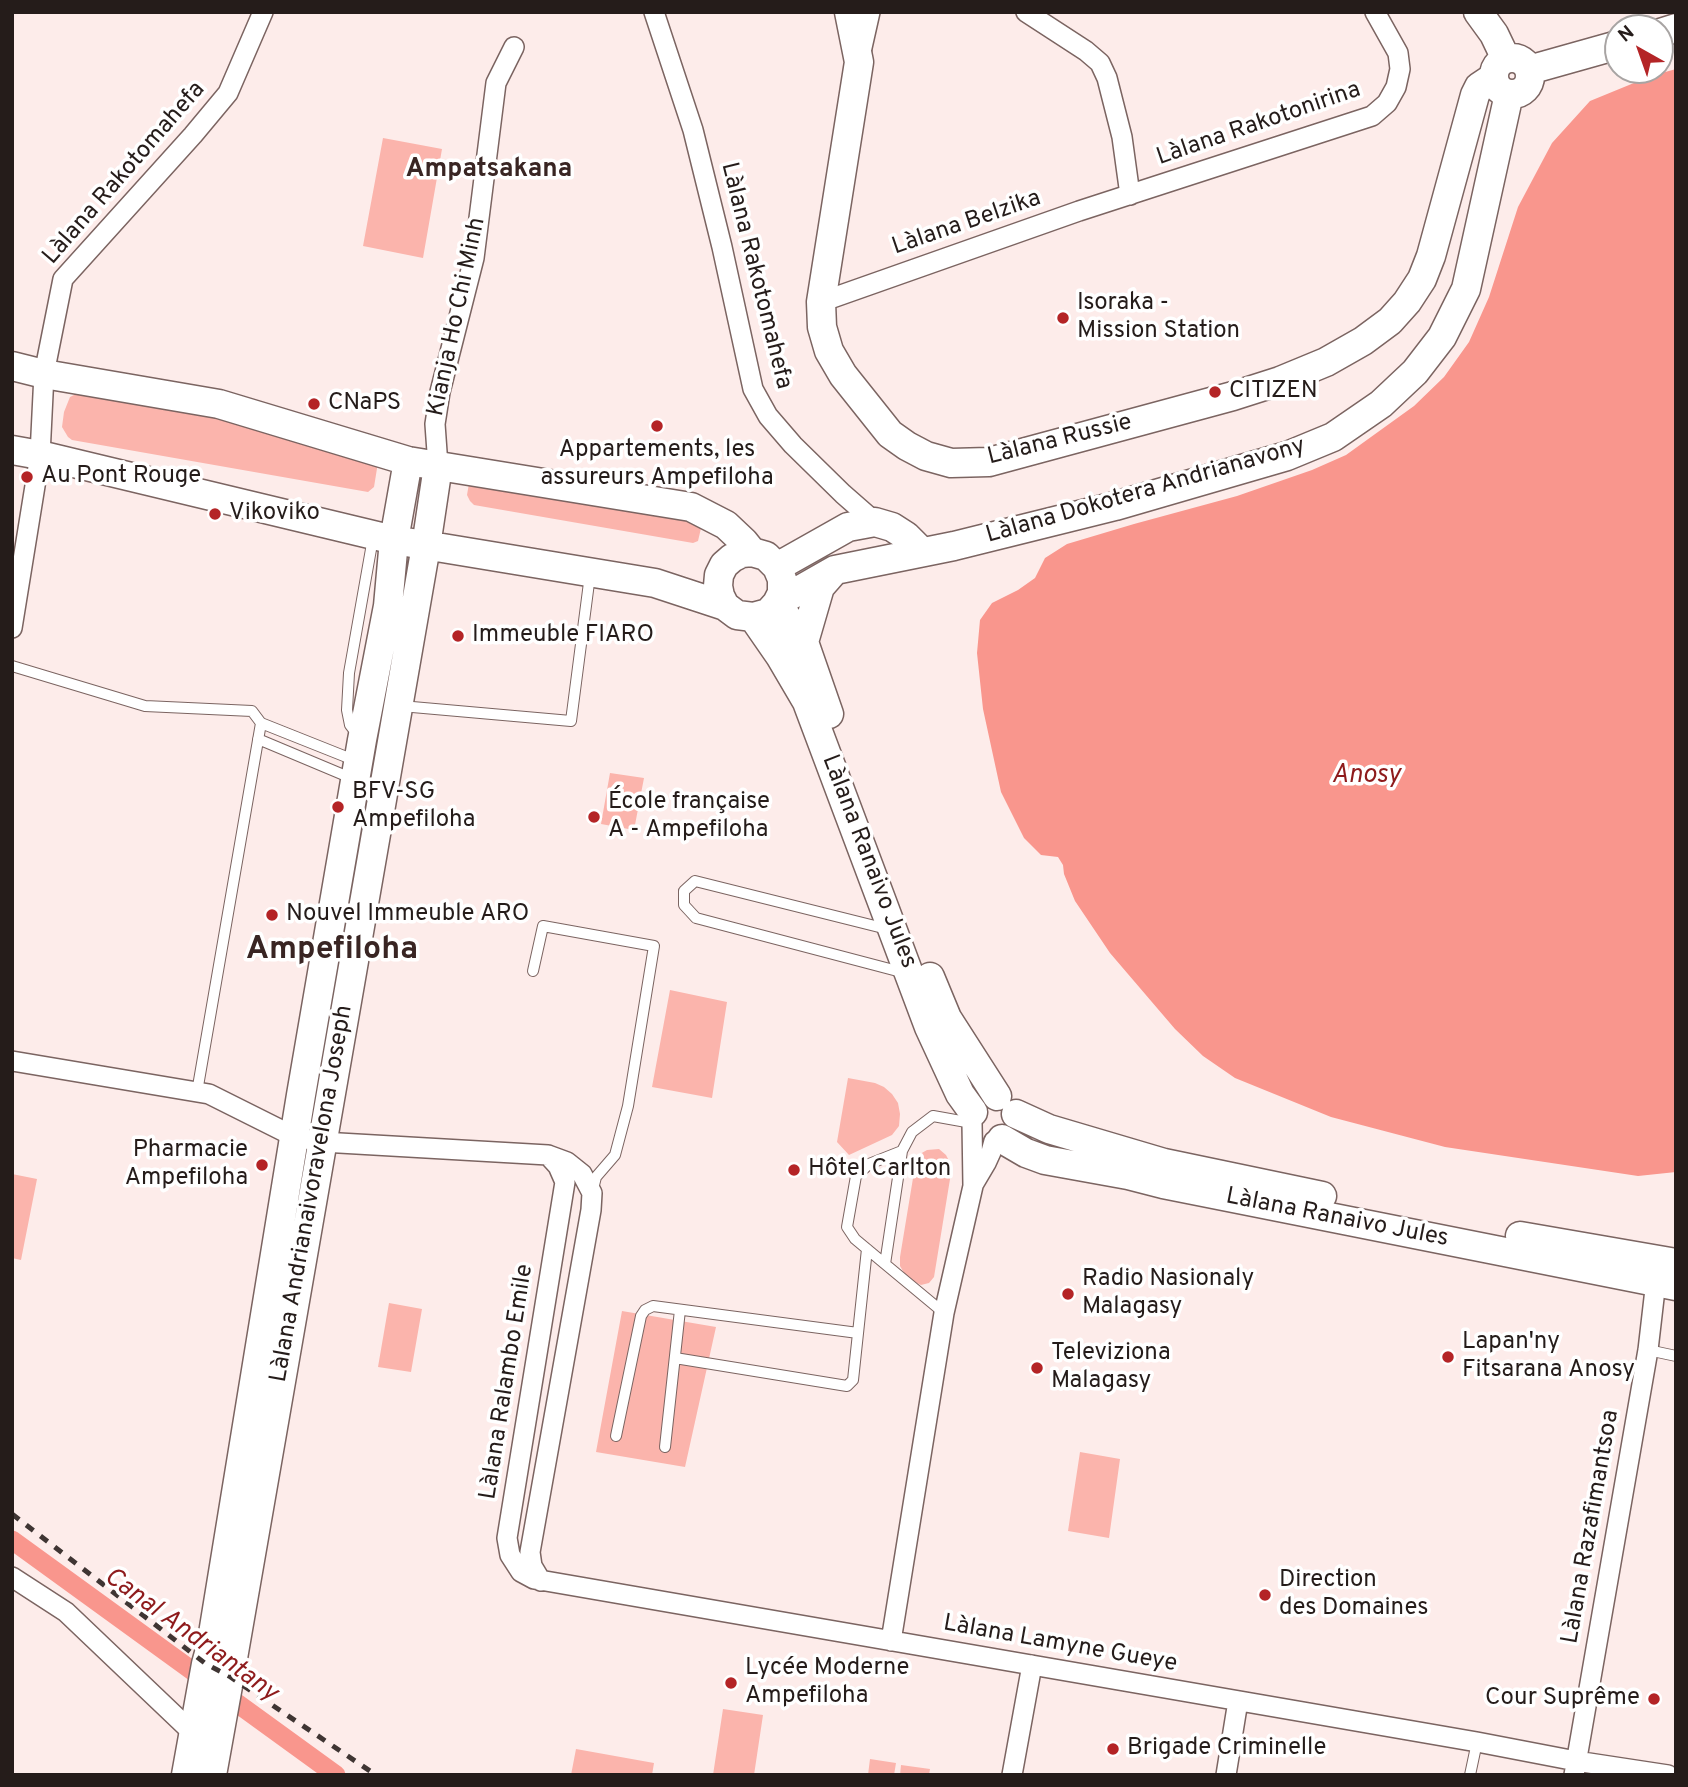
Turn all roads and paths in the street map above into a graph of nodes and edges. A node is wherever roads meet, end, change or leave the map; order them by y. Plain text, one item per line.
1 (263, 12) edge
2 (654, 12) edge
3 (849, 12) edge
4 (870, 12) edge
5 (1026, 12) edge
6 (1375, 12) edge
7 (1478, 12) edge
8 (514, 47) dead end
9 (1604, 49) edge
10 (859, 62) junction
11 (1510, 75) junction
12 (1130, 195) junction
13 (821, 302) junction
14 (12, 366) edge
15 (44, 374) junction
16 (12, 450) edge
17 (40, 454) junction
18 (408, 461) junction
19 (438, 466) junction
20 (843, 494) junction
21 (862, 524) junction
22 (384, 537) junction
23 (426, 546) junction
24 (920, 551) junction
25 (752, 552) junction
26 (777, 567) junction
27 (835, 570) junction
28 (590, 572) junction
29 (777, 603) junction
30 (725, 606) junction
31 (753, 617) junction
32 (12, 628) edge
33 (804, 642) junction
34 (12, 666) edge
35 (397, 706) junction
36 (261, 723) junction
37 (258, 740) junction
38 (359, 761) junction
39 (894, 931) junction
40 (533, 971) dead end
41 (910, 975) junction
42 (12, 1061) edge
43 (197, 1092) junction
44 (1007, 1105) junction
45 (972, 1117) junction
46 (308, 1140) junction
47 (998, 1140) junction
48 (902, 1151) junction
49 (548, 1155) junction
50 (973, 1186) junction
51 (592, 1193) junction
52 (867, 1249) junction
53 (885, 1264) junction
54 (1667, 1273) edge
55 (680, 1310) junction
56 (944, 1313) junction
57 (858, 1333) junction
58 (1648, 1350) junction
59 (1676, 1356) edge
60 (675, 1358) junction
61 (616, 1436) dead end
62 (665, 1447) dead end
63 (12, 1577) edge
64 (537, 1580) junction
65 (891, 1641) junction
66 (1032, 1665) junction
67 (218, 1670) junction
68 (1238, 1701) junction
69 (193, 1733) junction
70 (1477, 1742) junction
71 (213, 1768) edge
72 (1575, 1768) edge
73 (1676, 1774) edge
74 (186, 1775) edge
75 (1012, 1775) edge
76 (1226, 1775) edge
77 (1471, 1775) edge
78 (1669, 1775) edge

1 - 15 street, Làlana Rakotomahefa
2 - 20 street, Làlana Rakotomahefa
3 - 10 main road, Làlana Russie
4 - 10 street
5 - 12 street
6 - 12 street, Làlana Rakotonirina
7 - 11 main road
8 - 19 street, Kianja Ho Chi Minh
9 - 11 main road
10 - 13 main road, Làlana Russie
11 - 13 main road, Làlana Russie
11 - 24 main road, Làlana Dokotera Andrianavony
12 - 13 street, Làlana Belzika
14 - 15 main road
15 - 17 street, Làlana Rakotomahefa
15 - 18 main road
16 - 17 main road
17 - 22 main road
17 - 32 street, Làlana Rakotomahefa
18 - 19 main road
18 - 22 main road
19 - 23 main road, Kianja Ho Chi Minh
19 - 25 main road
20 - 21 street, Làlana Rakotomahefa
20 - 21 street
21 - 24 main road
21 - 26 main road
22 - 23 main road
22 - 38 main road, Làlana Andrianaivoravelona Joseph
23 - 28 main road
23 - 35 main road, Làlana Andrianaivoravelona Joseph
24 - 27 main road, Làlana Dokotera Andrianavony
25 - 26 main road
25 - 30 main road
26 - 29 main road
27 - 29 main road, Làlana Dokotera Andrianavony
27 - 33 main road
28 - 30 main road
28 - 35 lane
29 - 31 main road
29 - 33 main road, Làlana Ranaivo Jules
30 - 31 main road
31 - 39 main road, Làlana Ranaivo Jules
33 - 44 main road, Làlana Ranaivo Jules
34 - 36 lane
35 - 46 main road, Làlana Andrianaivoravelona Joseph
36 - 37 lane
36 - 38 lane
37 - 38 lane
37 - 43 lane
38 - 46 main road, Làlana Andrianaivoravelona Joseph
39 - 41 main road, Làlana Ranaivo Jules
39 - 41 lane
40 - 51 lane
41 - 45 main road, Làlana Ranaivo Jules
42 - 43 street
43 - 46 street
44 - 45 main road
44 - 47 main road
44 - 54 main road, Làlana Ranaivo Jules
45 - 47 main road
45 - 48 lane
45 - 50 street
46 - 49 street
46 - 67 main road, Làlana Andrianaivoravelona Joseph
47 - 50 street
47 - 54 main road, Làlana Ranaivo Jules
48 - 52 lane
48 - 53 lane
49 - 51 street
49 - 64 street, Làlana Ralambo Emile
50 - 56 street
51 - 64 street
52 - 53 lane
52 - 57 lane
53 - 56 lane
54 - 58 street, Làlana Razafimantsoa
55 - 57 lane
55 - 60 lane
55 - 61 lane
56 - 65 street
57 - 60 lane
58 - 59 lane
58 - 72 street, Làlana Razafimantsoa
60 - 62 lane
63 - 69 street
64 - 65 street, Làlana Lamyne Gueye
65 - 66 street, Làlana Lamyne Gueye
66 - 68 street, Làlana Lamyne Gueye
66 - 75 street
67 - 69 main road
67 - 71 main road
68 - 70 street, Làlana Lamyne Gueye
68 - 76 street
69 - 74 main road
70 - 72 street, Làlana Lamyne Gueye
70 - 77 lane
72 - 78 street, Làlana Lamyne Gueye
73 - 78 street, Làlana Lamyne Gueye

